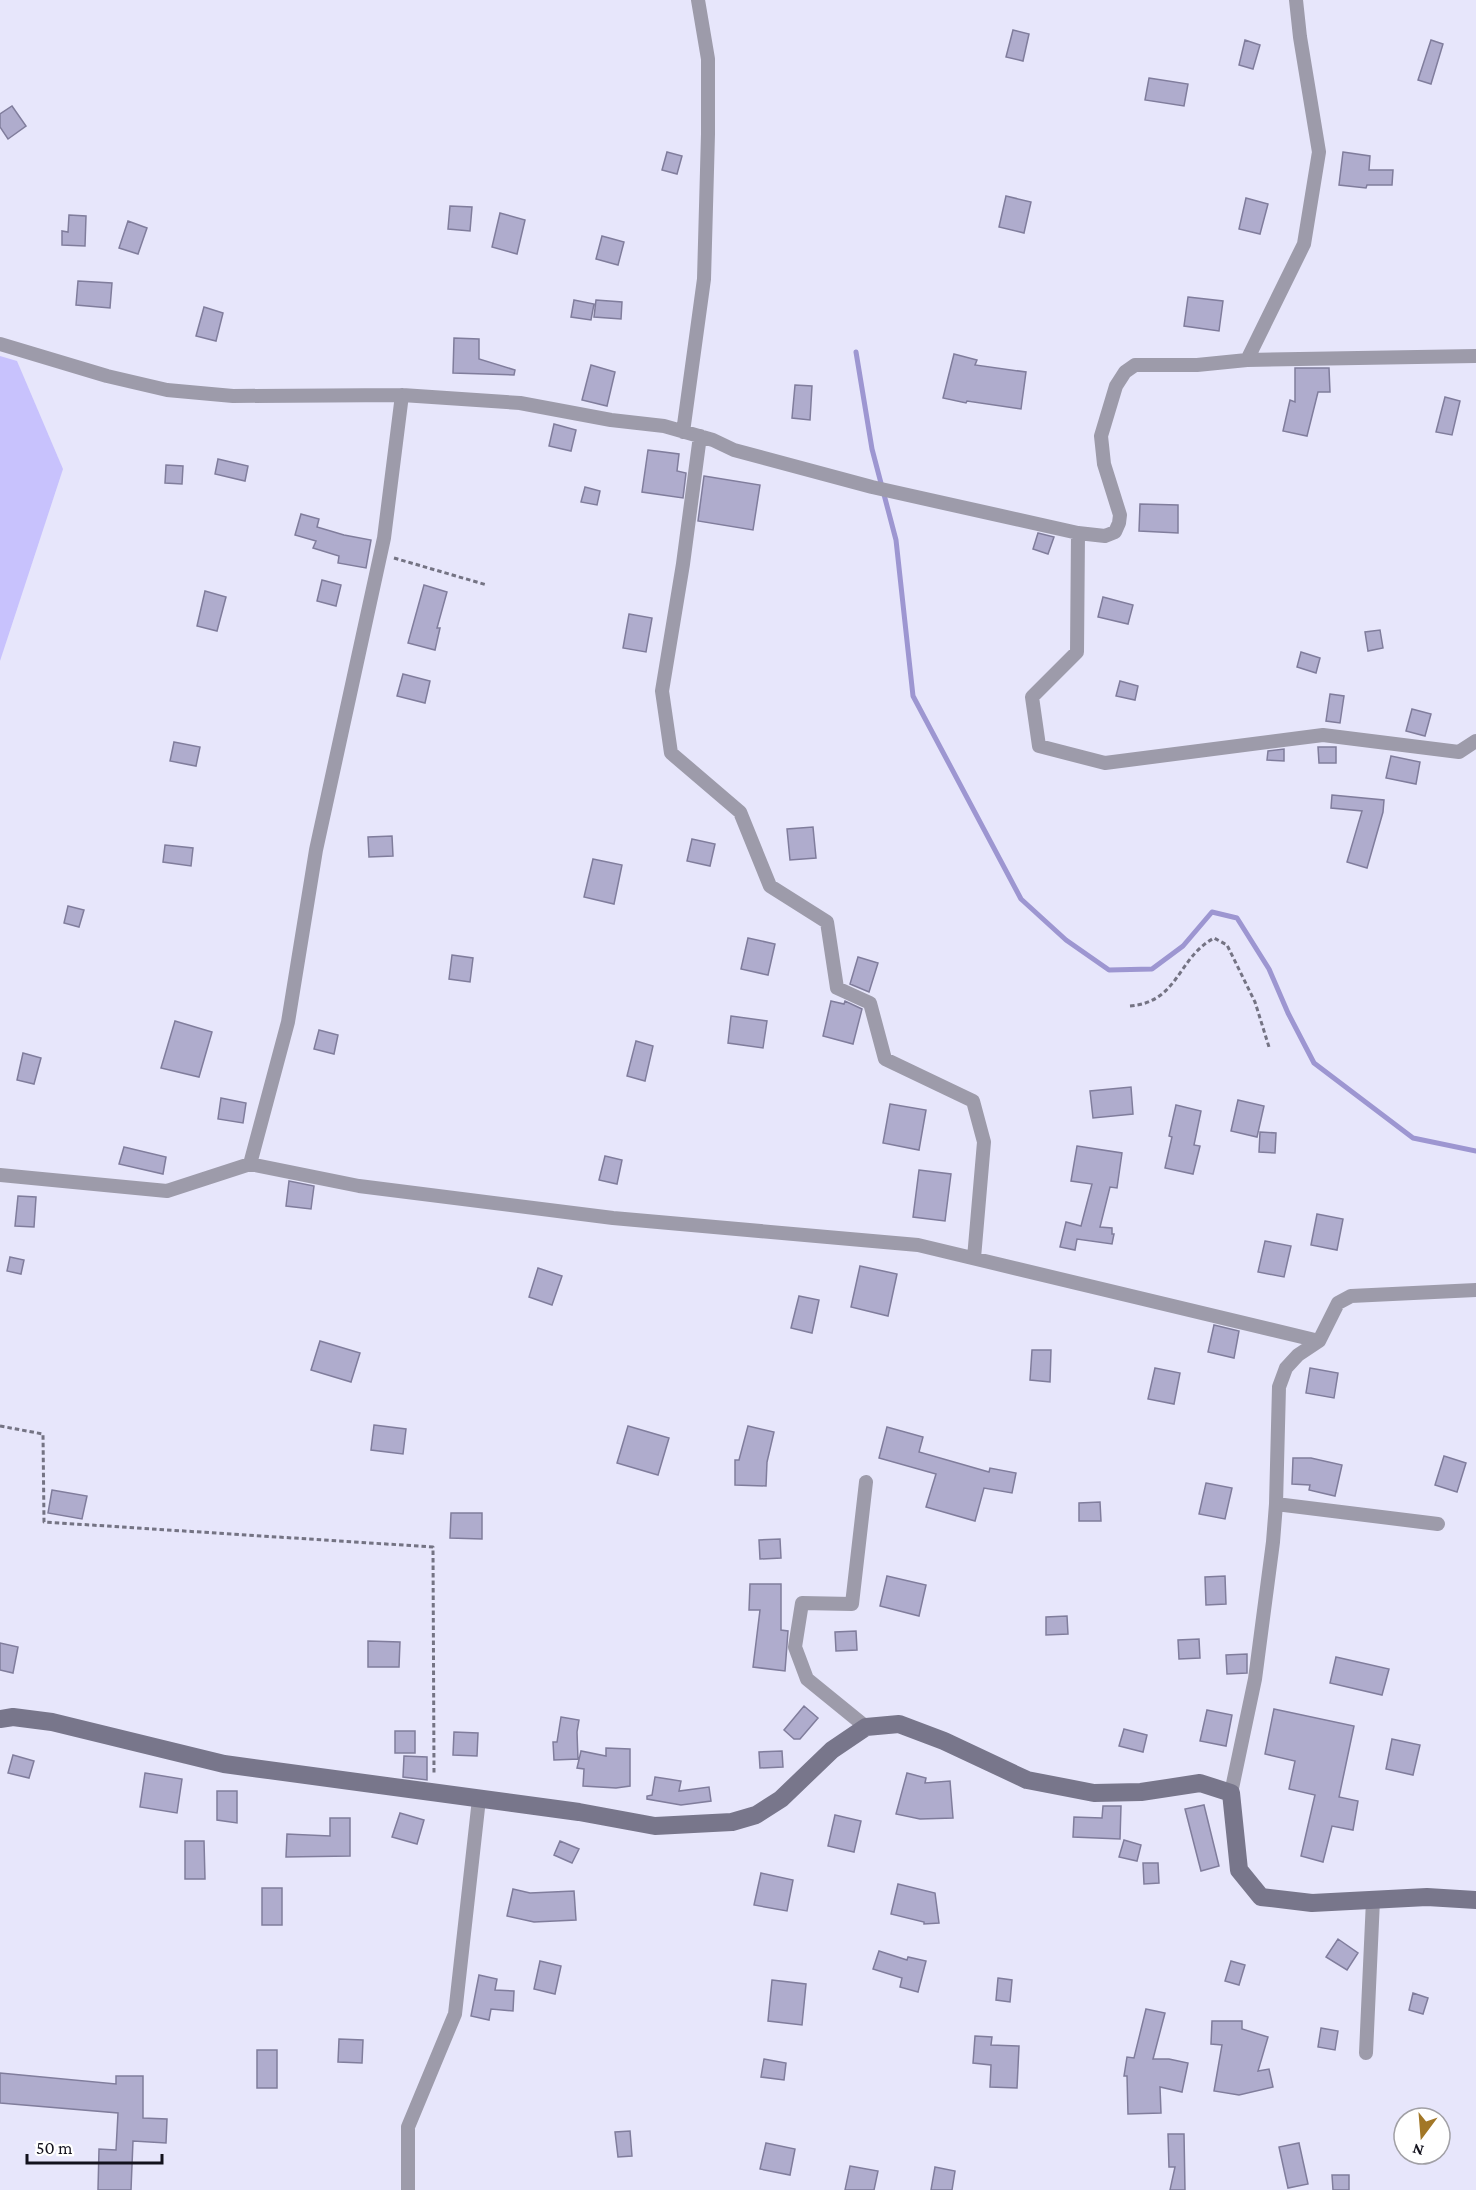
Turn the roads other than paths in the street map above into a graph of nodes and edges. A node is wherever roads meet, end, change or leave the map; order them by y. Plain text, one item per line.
1 (698, 0) edge
2 (1296, 0) edge
3 (0, 344) edge
4 (1476, 356) edge
5 (1246, 360) junction
6 (402, 395) junction
7 (683, 432) junction
8 (700, 436) junction
9 (1078, 533) junction
10 (1476, 741) edge
11 (250, 1164) junction
12 (0, 1175) edge
13 (974, 1258) junction
14 (1476, 1290) edge
15 (1319, 1341) junction
16 (866, 1482) dead end
17 (1276, 1504) junction
18 (1438, 1524) dead end
19 (0, 1719) edge
20 (866, 1727) junction
21 (1231, 1793) junction
22 (478, 1798) junction
23 (1373, 1900) junction
24 (1476, 1900) edge
25 (1366, 2053) dead end
26 (408, 2190) edge

1 - 7 street
2 - 5 street
3 - 6 street
4 - 5 street
5 - 9 street
6 - 7 street
6 - 11 street
7 - 8 street
8 - 9 street
8 - 13 street
9 - 10 street
11 - 12 street
11 - 13 street
13 - 15 street
14 - 15 street
15 - 17 street
16 - 20 street
17 - 18 street
17 - 21 street
19 - 22 street
20 - 21 street
20 - 22 street
21 - 23 street
22 - 26 street
23 - 24 street
23 - 25 street

